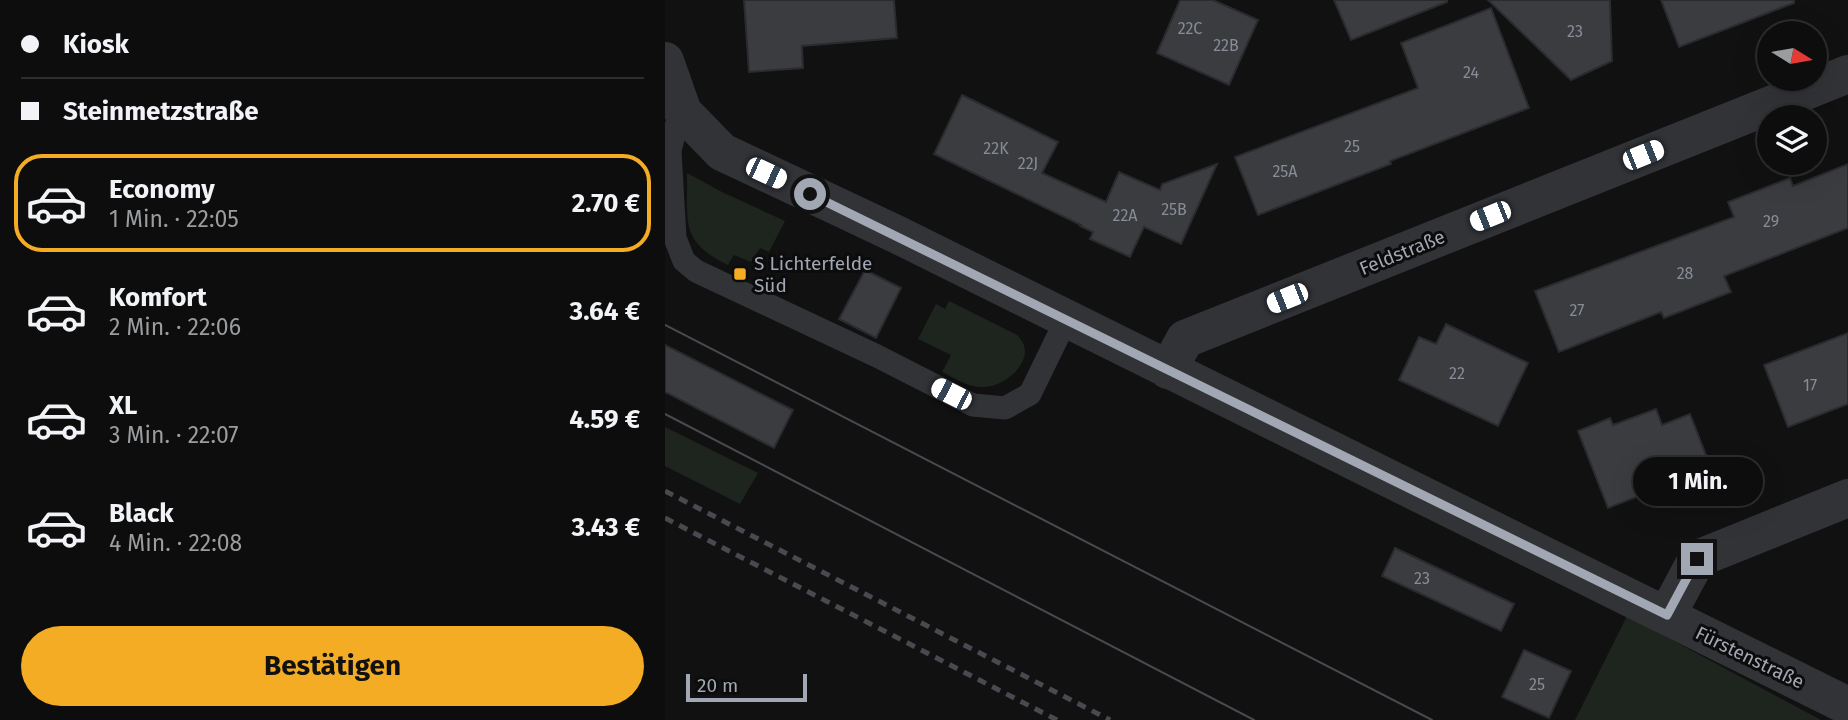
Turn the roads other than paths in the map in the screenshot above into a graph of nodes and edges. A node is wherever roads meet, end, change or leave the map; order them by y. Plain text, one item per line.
1 (665, 61) edge
2 (1848, 74) edge
3 (679, 119) junction
4 (1066, 320) junction
5 (1168, 370) junction
6 (1848, 498) edge
7 (1667, 615) junction
8 (1848, 706) edge

1 - 3 street
2 - 5 street, Feldstraße
3 - 4 street, Fürstenstraße
3 - 4 lane
4 - 5 street, Fürstenstraße
5 - 7 street, Fürstenstraße
6 - 7 street
7 - 8 street, Fürstenstraße

